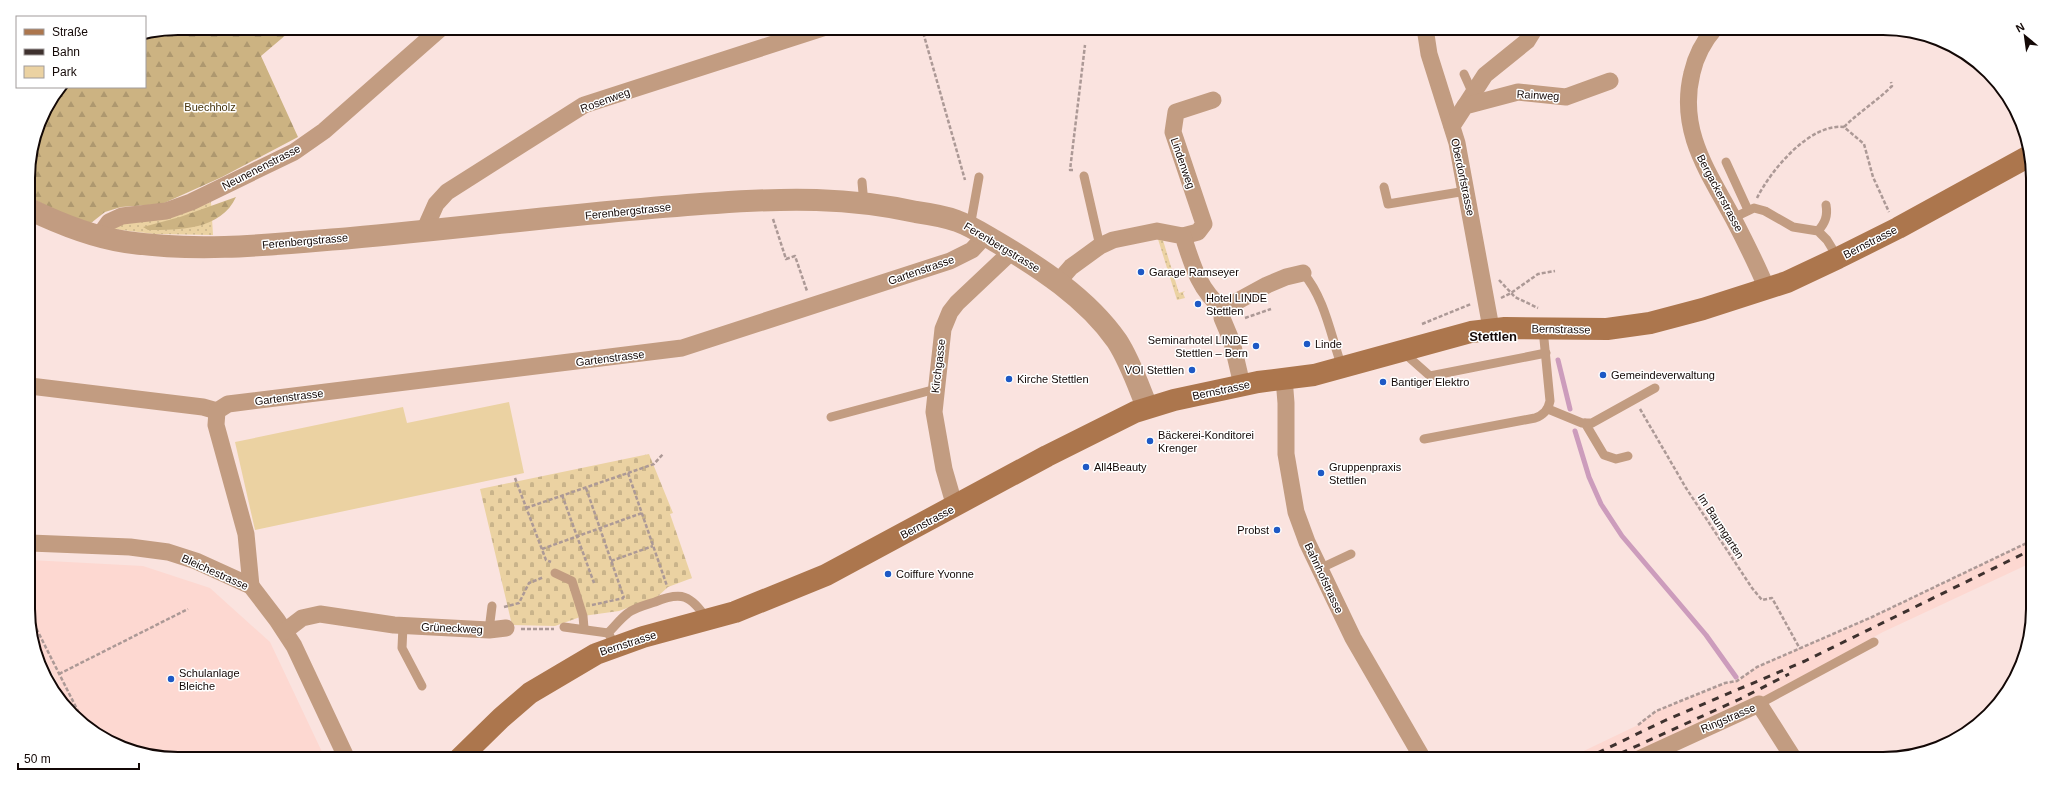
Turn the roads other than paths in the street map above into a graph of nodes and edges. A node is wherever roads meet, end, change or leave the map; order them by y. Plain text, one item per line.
1 (433, 35) edge
2 (801, 35) edge
3 (1426, 35) edge
4 (1531, 35) edge
5 (1710, 35) edge
6 (1464, 74) dead end
7 (1610, 81) dead end
8 (1213, 100) dead end
9 (1469, 100) junction
10 (1452, 126) junction
11 (2025, 158) edge
12 (1726, 162) dead end
13 (1084, 176) road end
14 (978, 178) dead end
15 (862, 182) dead end
16 (1384, 187) dead end
17 (1466, 191) junction
18 (864, 204) junction
19 (1826, 206) dead end
20 (1751, 209) junction
21 (35, 212) edge
22 (1733, 218) junction
23 (424, 231) junction
24 (977, 231) junction
25 (1818, 231) junction
26 (99, 236) junction
27 (1183, 236) junction
28 (1100, 246) junction
29 (1012, 251) junction
30 (1838, 258) junction
31 (1303, 273) joint
32 (1058, 282) junction
33 (1767, 289) junction
34 (1223, 310) junction
35 (1543, 319) junction
36 (1491, 328) junction
37 (1401, 350) junction
38 (1546, 353) junction
39 (1342, 368) junction
40 (1284, 378) junction
41 (1242, 385) junction
42 (35, 387) edge
43 (1655, 388) dead end
44 (936, 389) junction
45 (1147, 408) junction
46 (1548, 409) junction
47 (217, 411) junction
48 (831, 417) dead end
49 (1585, 423) junction
50 (1424, 439) dead end
51 (1628, 456) dead end
52 (955, 507) junction
53 (35, 543) edge
54 (1351, 554) dead end
55 (1319, 569) junction
56 (555, 573) road end
57 (251, 586) junction
58 (492, 608) road end
59 (708, 620) junction
60 (403, 626) junction
61 (564, 627) road end
62 (506, 628) road end
63 (584, 628) junction
64 (488, 630) junction
65 (285, 631) junction
66 (612, 640) junction
67 (1874, 642) dead end
68 (422, 686) dead end
69 (1759, 704) junction
70 (343, 752) edge
71 (466, 752) edge
72 (1419, 752) edge
73 (1655, 752) edge
74 (1790, 752) edge

1 - 26 street, Neunenenstrasse
2 - 23 street, Rosenweg
3 - 10 street, Oberdorfstrasse
4 - 9 street
5 - 22 street, Bergackerstrasse
6 - 9 lane
7 - 9 street, Rainweg
8 - 27 street, Lindenweg
9 - 10 street
10 - 17 street, Oberdorfstrasse
11 - 30 main road, Bernstrasse
12 - 20 lane
13 - 28 lane
14 - 24 lane
15 - 18 lane
16 - 17 lane
17 - 36 street, Oberdorfstrasse
18 - 23 street, Ferenbergstrasse
18 - 24 street, Ferenbergstrasse
19 - 25 lane
20 - 22 lane
20 - 25 lane
21 - 26 street, Ferenbergstrasse
22 - 33 street, Bergackerstrasse
23 - 26 street, Ferenbergstrasse
24 - 29 street, Ferenbergstrasse
24 - 47 street, Gartenstrasse
25 - 30 lane
27 - 28 street
27 - 34 street
28 - 32 street
29 - 32 street, Ferenbergstrasse
29 - 44 street, Kirchgasse
30 - 33 main road, Bernstrasse
31 - 34 street
31 - 39 lane
32 - 45 street, Ferenbergstrasse
33 - 35 main road, Bernstrasse
34 - 41 street
35 - 36 main road, Bernstrasse
35 - 38 lane
36 - 37 main road, Bernstrasse
37 - 38 lane
37 - 39 main road, Bernstrasse
38 - 46 lane
39 - 40 main road, Bernstrasse
40 - 41 main road, Bernstrasse
40 - 55 street, Bahnhofstrasse
41 - 45 main road, Bernstrasse
42 - 47 street
43 - 49 lane
44 - 48 lane
44 - 52 street, Kirchgasse
45 - 52 main road, Bernstrasse
46 - 49 lane
46 - 50 lane
47 - 57 street
49 - 51 lane
52 - 59 main road, Bernstrasse
53 - 57 street, Bleichestrasse
54 - 55 lane
55 - 72 street, Bahnhofstrasse
56 - 63 lane
57 - 65 street, Bleichestrasse
58 - 64 lane
59 - 66 main road, Bernstrasse
59 - 66 lane
60 - 64 street, Grüneckweg
60 - 65 street, Grüneckweg
60 - 68 lane
61 - 63 lane
62 - 64 street, Grüneckweg
63 - 66 lane
65 - 70 street, Bleichestrasse
66 - 71 main road, Bernstrasse
67 - 69 lane
69 - 73 street, Ringstrasse
69 - 74 street, Ringstrasse

